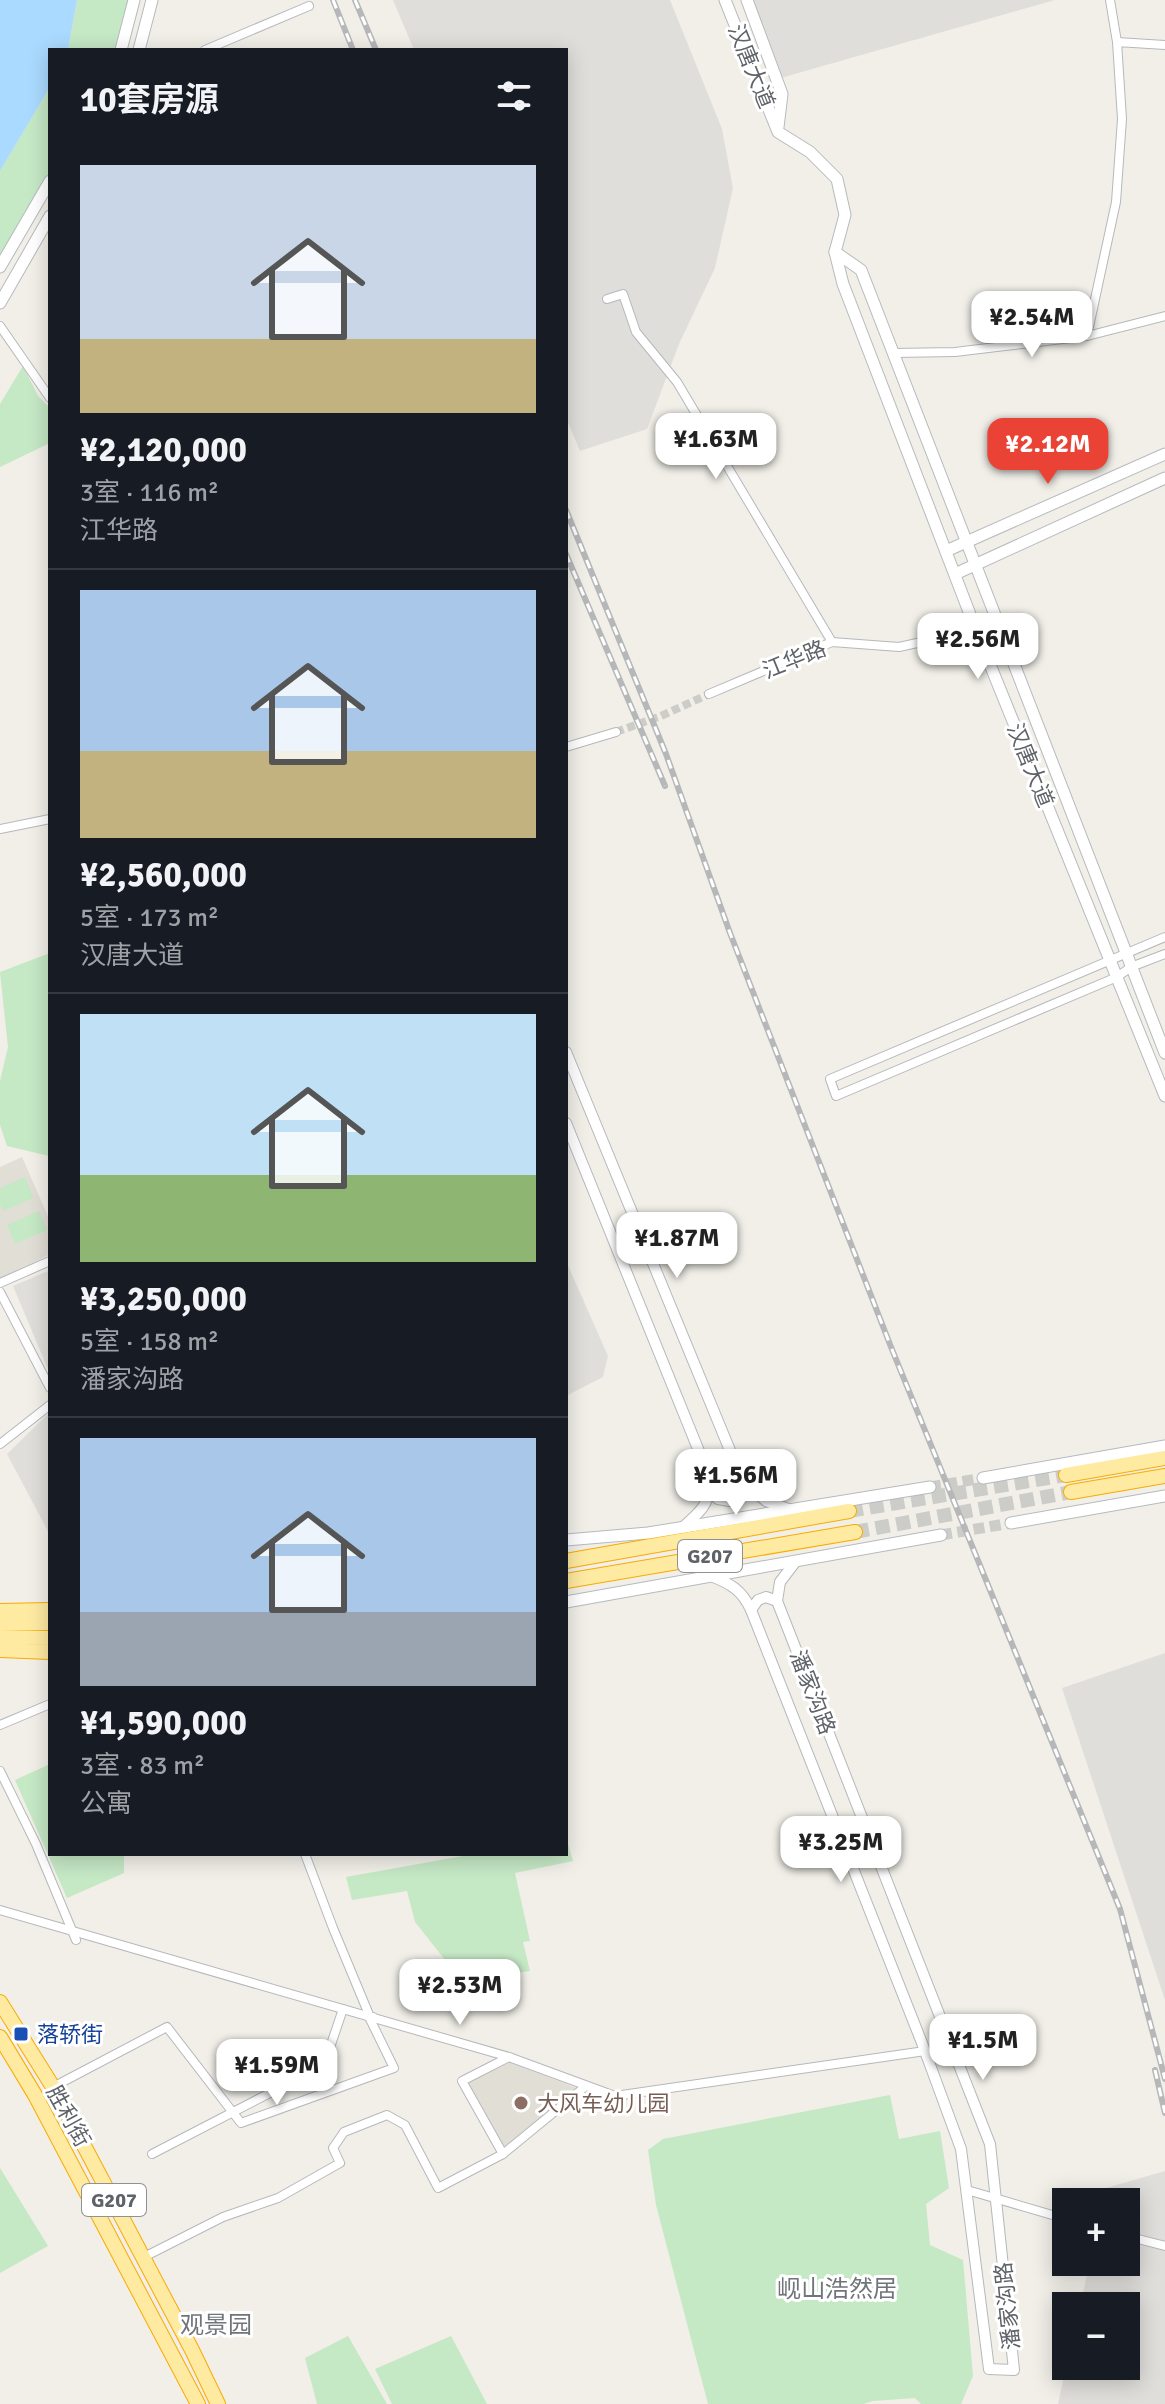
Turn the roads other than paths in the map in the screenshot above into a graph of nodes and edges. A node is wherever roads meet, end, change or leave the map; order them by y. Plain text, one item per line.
1 (134, 0) edge
2 (152, 0) edge
3 (725, 0) edge
4 (747, 0) edge
5 (1110, 0) edge
6 (309, 6) dead end
7 (1117, 42) junction
8 (1165, 45) edge
9 (122, 48) edge
10 (140, 48) edge
11 (210, 48) edge
12 (778, 132) junction
13 (48, 184) edge
14 (48, 219) edge
15 (835, 252) junction
16 (0, 267) edge
17 (607, 299) dead end
18 (0, 303) edge
19 (1165, 316) edge
20 (0, 326) edge
21 (1087, 336) junction
22 (893, 353) junction
23 (48, 395) edge
24 (1165, 454) edge
25 (1165, 478) edge
26 (965, 542) junction
27 (946, 551) junction
28 (974, 565) junction
29 (955, 574) junction
30 (976, 630) junction
31 (832, 642) junction
32 (709, 694) tunnel mouth
33 (616, 732) tunnel mouth
34 (568, 746) edge
35 (48, 819) edge
36 (0, 829) edge
37 (1165, 937) edge
38 (1125, 952) junction
39 (1165, 954) edge
40 (1110, 960) junction
41 (1131, 967) junction
42 (1117, 977) junction
43 (1165, 1053) edge
44 (568, 1057) edge
45 (1165, 1096) edge
46 (568, 1128) edge
47 (48, 1262) edge
48 (0, 1283) edge
49 (0, 1292) edge
50 (48, 1384) edge
51 (48, 1407) edge
52 (0, 1444) edge
53 (1165, 1446) edge
54 (1165, 1458) edge
55 (1066, 1475) tunnel mouth
56 (1165, 1476) edge
57 (983, 1478) tunnel mouth
58 (743, 1482) junction
59 (930, 1487) tunnel mouth
60 (710, 1491) junction
61 (1071, 1492) tunnel mouth
62 (1165, 1496) edge
63 (791, 1510) junction
64 (849, 1511) tunnel mouth
65 (1011, 1523) tunnel mouth
66 (683, 1527) junction
67 (855, 1532) tunnel mouth
68 (941, 1535) tunnel mouth
69 (568, 1540) edge
70 (568, 1561) edge
71 (796, 1561) junction
72 (647, 1567) junction
73 (711, 1576) junction
74 (568, 1581) edge
75 (651, 1587) junction
76 (777, 1601) junction
77 (568, 1602) edge
78 (48, 1610) edge
79 (751, 1610) junction
80 (0, 1611) edge
81 (0, 1623) edge
82 (48, 1623) edge
83 (0, 1637) edge
84 (48, 1638) edge
85 (0, 1650) edge
86 (48, 1652) edge
87 (48, 1705) edge
88 (0, 1725) edge
89 (0, 1771) edge
90 (306, 1856) edge
91 (0, 1910) edge
92 (74, 1936) junction
93 (0, 2002) edge
94 (343, 2009) junction
95 (369, 2017) junction
96 (381, 2020) junction
97 (0, 2037) edge
98 (925, 2051) junction
99 (509, 2057) junction
100 (586, 2086) junction
101 (53, 2087) junction
102 (233, 2112) junction
103 (152, 2154) dead end
104 (503, 2154) junction
105 (967, 2190) junction
106 (996, 2200) junction
107 (1052, 2215) edge
108 (1140, 2240) edge
109 (1165, 2246) edge
110 (144, 2257) junction
111 (198, 2404) edge
112 (218, 2404) edge

1 - 9 main road
2 - 10 main road
3 - 12 main road, 汉唐大道
4 - 12 main road, 汉唐大道
5 - 7 street
6 - 11 street
7 - 8 street
7 - 21 street
12 - 15 main road, 汉唐大道
13 - 16 main road
14 - 18 main road
15 - 22 main road, 汉唐大道
15 - 27 main road, 汉唐大道
17 - 31 street
19 - 21 street
20 - 23 street
21 - 22 street
22 - 26 main road, 汉唐大道
24 - 26 main road
25 - 28 main road
26 - 27 main road
26 - 28 main road, 汉唐大道
27 - 29 main road, 汉唐大道
28 - 29 main road
28 - 38 main road, 汉唐大道
29 - 30 main road, 汉唐大道
30 - 31 street, 江华路
30 - 40 main road, 汉唐大道
31 - 32 street, 江华路
33 - 34 street
35 - 36 street
37 - 38 street
38 - 40 street
38 - 41 main road, 汉唐大道
39 - 41 street
40 - 42 main road, 汉唐大道
40 - 42 street
41 - 42 street
41 - 43 main road, 汉唐大道
42 - 45 main road, 汉唐大道
44 - 58 street
46 - 60 street
47 - 48 street
49 - 50 street
51 - 52 street
53 - 57 main road
54 - 55 highway
56 - 61 highway
58 - 60 street
58 - 63 street
59 - 63 main road
60 - 66 street
62 - 65 main road
63 - 66 main road
64 - 70 highway, G207
66 - 69 main road
67 - 72 highway, G207
68 - 71 main road
71 - 73 main road
71 - 76 street
72 - 74 highway, G207
72 - 75 main road
73 - 75 main road
73 - 79 street, 潘家沟路
75 - 77 main road
76 - 79 street
76 - 106 street, 潘家沟路
78 - 80 highway
79 - 98 street, 潘家沟路
81 - 82 highway
83 - 84 highway
85 - 86 highway
87 - 88 street
89 - 92 street
90 - 96 street
91 - 92 street
92 - 94 street
93 - 101 highway, 胜利街 / G207
94 - 95 street
94 - 102 street
95 - 96 street
95 - 102 street
96 - 99 street
97 - 111 highway, 胜利街 / G207
98 - 100 street
98 - 105 street, 潘家沟路
99 - 100 street
99 - 104 street
100 - 104 street
101 - 102 street
101 - 110 highway, 胜利街 / G207
102 - 103 street
104 - 110 street
105 - 106 street
105 - 106 street, 潘家沟路
106 - 107 street
108 - 109 street
110 - 112 highway, 胜利街 / G207

